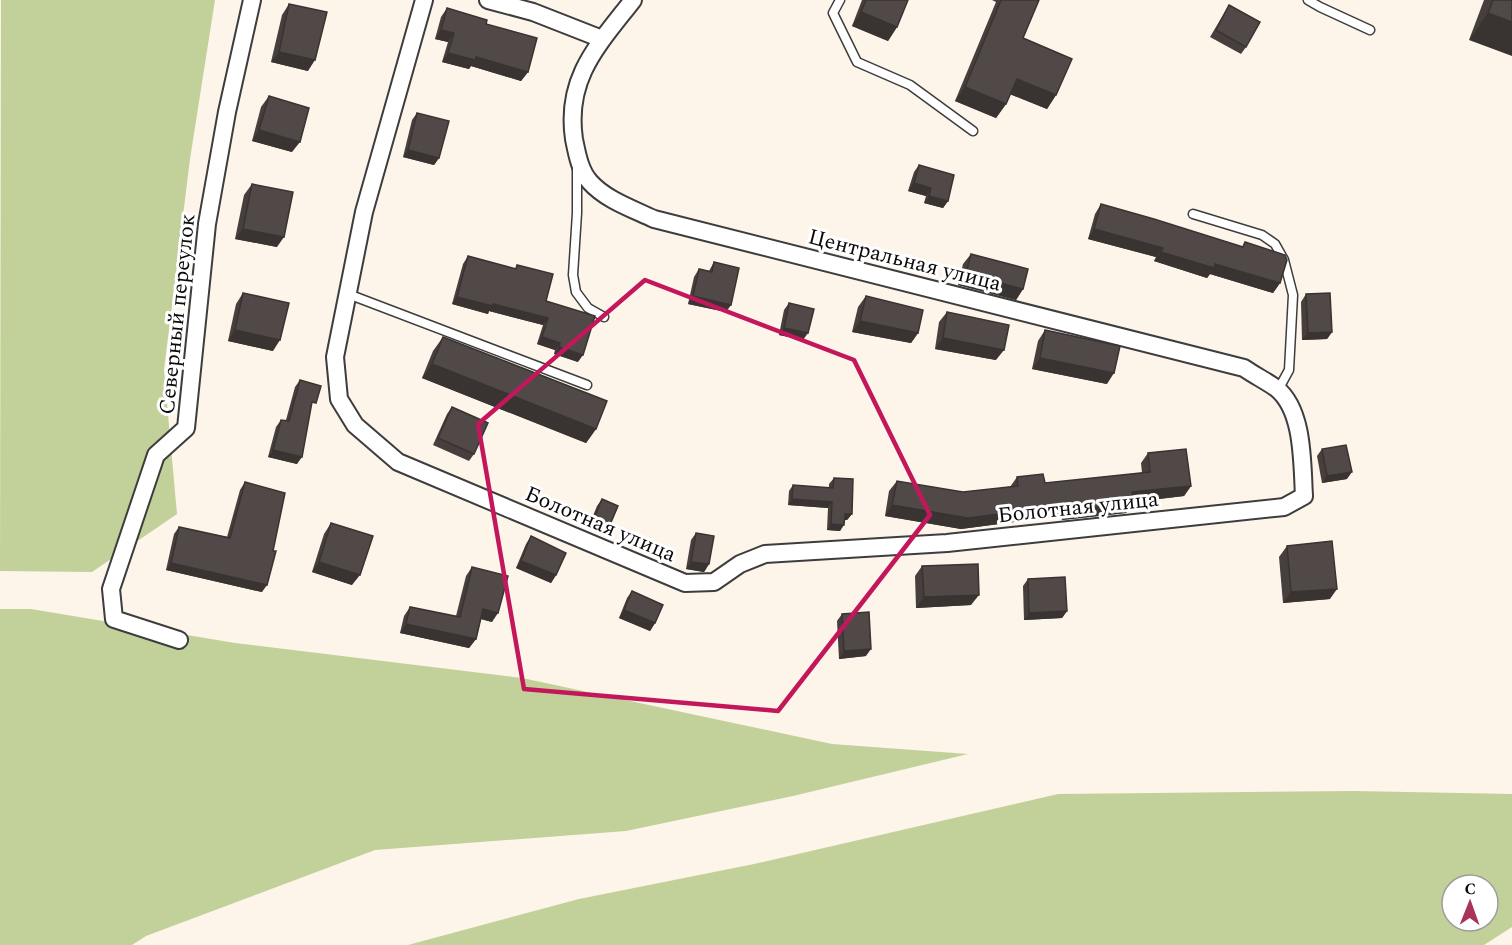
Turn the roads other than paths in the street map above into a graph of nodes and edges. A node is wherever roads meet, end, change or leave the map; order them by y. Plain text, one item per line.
1 (252, 0) edge
2 (424, 0) edge
3 (488, 0) edge
4 (633, 0) edge
5 (840, 0) edge
6 (1308, 0) edge
7 (1370, 30) dead end
8 (602, 39) junction
9 (973, 131) dead end
10 (577, 157) junction
11 (1193, 214) dead end
12 (348, 294) junction
13 (604, 317) dead end
14 (587, 385) dead end
15 (1278, 390) junction
16 (1284, 507) joint
17 (179, 640) dead end

1 - 17 street, Северный переулок
2 - 12 street, Болотная улица
3 - 8 street
4 - 8 street, Центральная улица
5 - 9 lane
6 - 7 lane
8 - 10 street, Центральная улица
10 - 13 lane
10 - 15 street, Центральная улица
11 - 15 lane
12 - 14 lane
12 - 16 street, Болотная улица
15 - 16 street, Центральная улица

